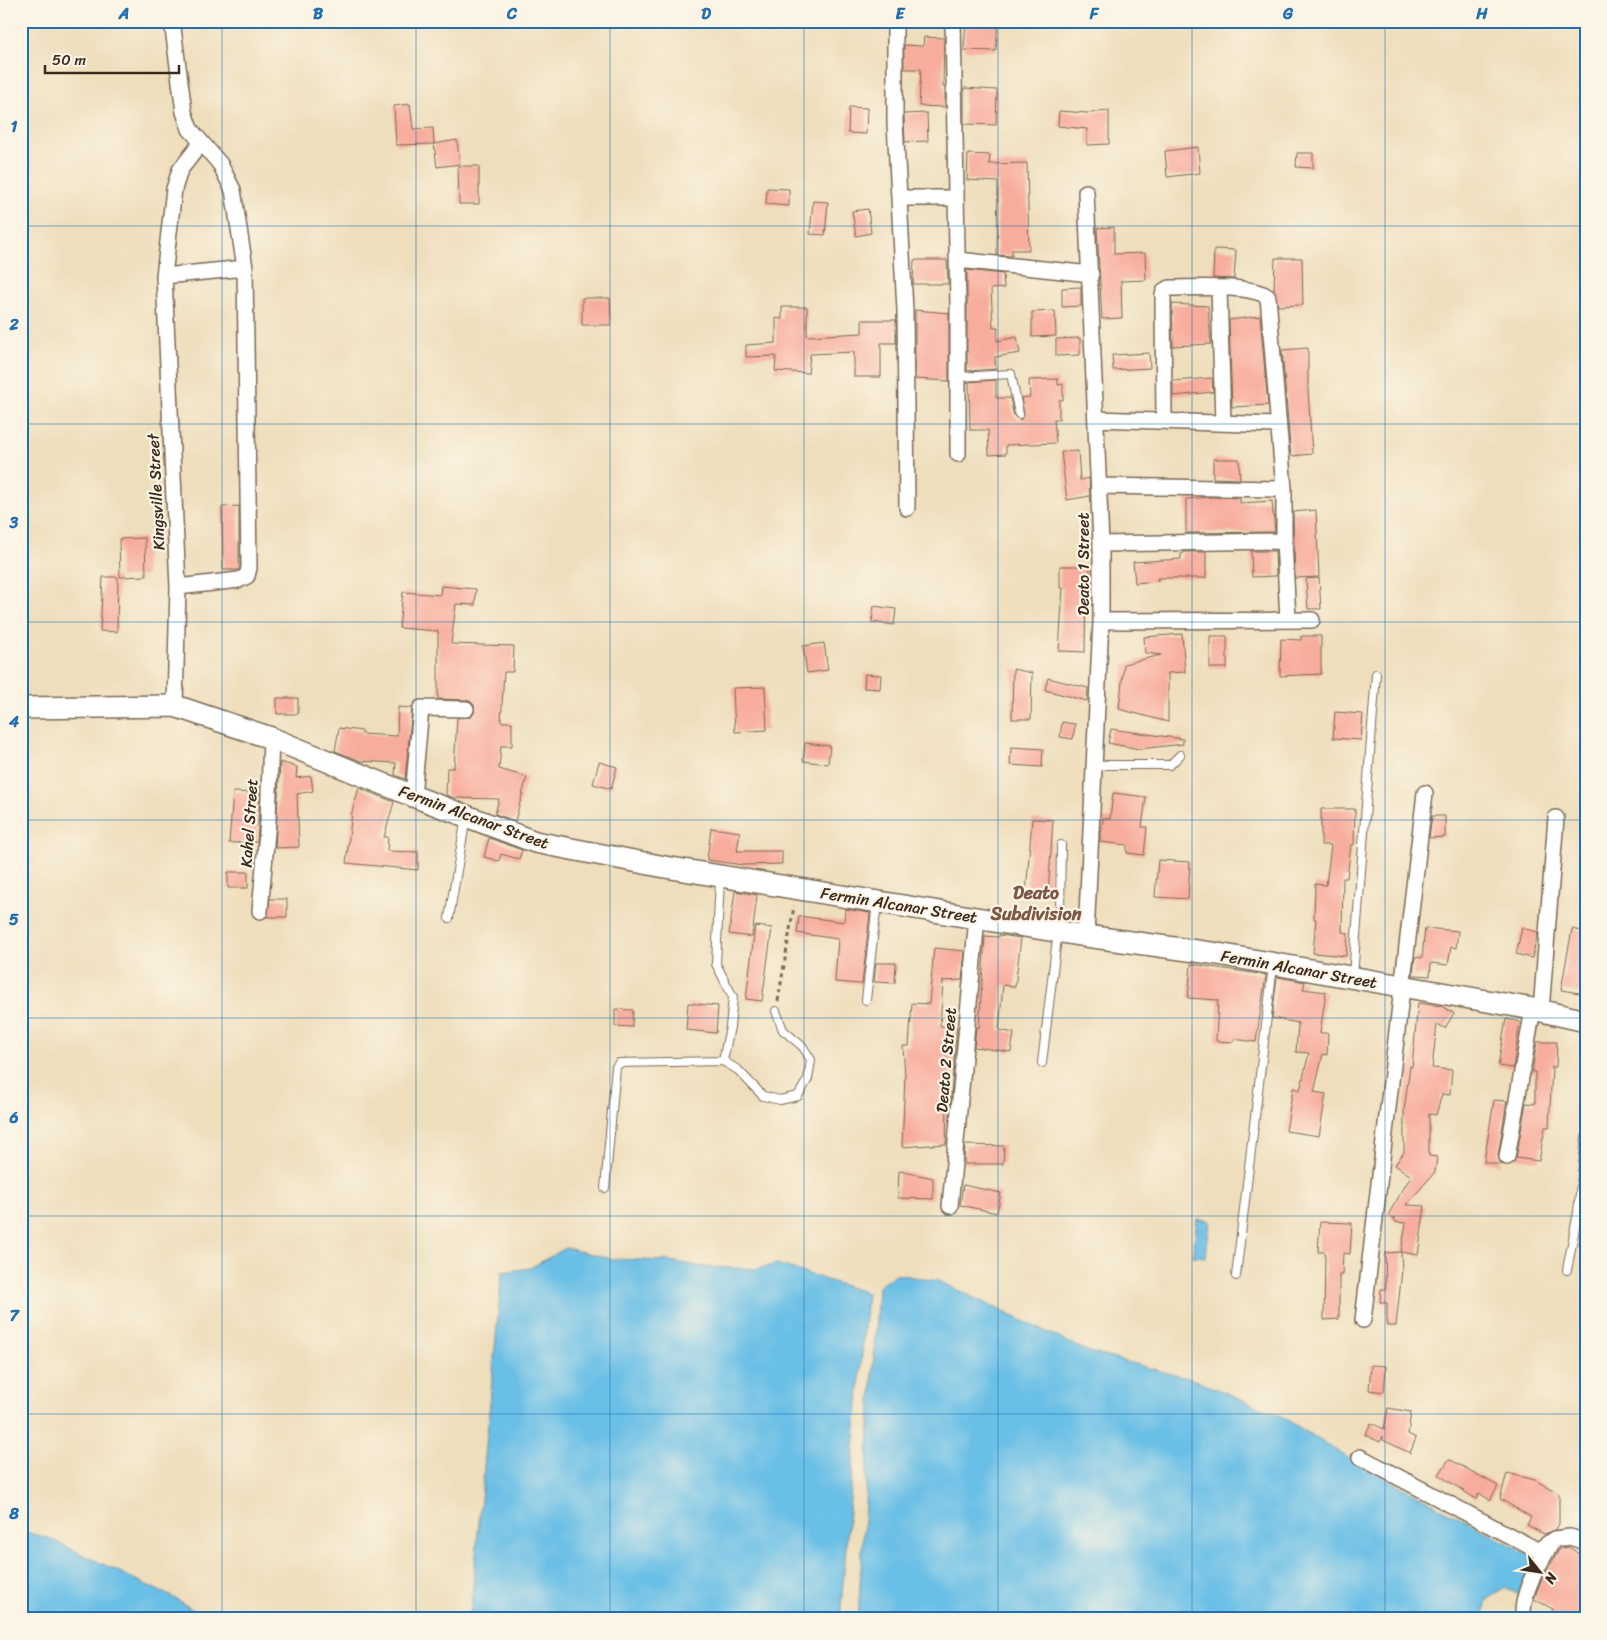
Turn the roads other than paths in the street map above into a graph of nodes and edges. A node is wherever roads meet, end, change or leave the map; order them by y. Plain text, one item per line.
1 (172, 21) edge
2 (895, 21) edge
3 (953, 21) edge
4 (201, 142) junction
5 (1086, 192) dead end
6 (899, 198) junction
7 (955, 198) junction
8 (958, 260) junction
9 (246, 268) junction
10 (1091, 274) junction
11 (164, 276) junction
12 (1219, 288) junction
13 (958, 377) junction
14 (1019, 414) dead end
15 (1096, 419) junction
16 (1164, 420) junction
17 (1223, 422) junction
18 (1277, 424) junction
19 (958, 454) dead end
20 (1100, 486) junction
21 (1284, 489) junction
22 (907, 508) dead end
23 (1284, 541) junction
24 (1101, 544) junction
25 (178, 587) junction
26 (1101, 620) junction
27 (1288, 620) junction
28 (1312, 620) dead end
29 (1376, 674) dead end
30 (175, 706) junction
31 (21, 708) edge
32 (466, 710) dead end
33 (271, 738) junction
34 (1180, 755) dead end
35 (1094, 768) junction
36 (1425, 793) dead end
37 (413, 796) junction
38 (466, 815) junction
39 (1556, 818) dead end
40 (1061, 845) dead end
41 (721, 875) junction
42 (877, 901) junction
43 (260, 911) dead end
44 (449, 918) dead end
45 (977, 918) junction
46 (1058, 931) junction
47 (1086, 936) junction
48 (1273, 964) junction
49 (1353, 977) junction
50 (1402, 988) junction
51 (866, 1000) dead end
52 (1537, 1010) junction
53 (776, 1011) road end
54 (1586, 1021) edge
55 (723, 1061) junction
56 (1042, 1063) dead end
57 (1586, 1137) edge
58 (1507, 1158) dead end
59 (605, 1188) dead end
60 (950, 1206) dead end
61 (1567, 1270) dead end
62 (1236, 1276) dead end
63 (1363, 1320) dead end
64 (1360, 1457) dead end
65 (1554, 1539) junction
66 (1586, 1542) edge
67 (1523, 1619) edge

1 - 4 street
2 - 6 street
3 - 7 street
4 - 9 street
4 - 11 street, Kingsville Street
5 - 10 street, Deato 1 Street
6 - 7 street
6 - 22 street
7 - 8 street
8 - 10 street
8 - 13 street
9 - 11 street
9 - 25 street
10 - 15 street, Deato 1 Street
11 - 25 street, Kingsville Street
12 - 16 street
12 - 17 street
12 - 18 street
13 - 14 lane
13 - 19 street
15 - 16 street
15 - 20 street, Deato 1 Street
16 - 17 street
17 - 18 street
18 - 21 street
20 - 21 street
20 - 24 street, Deato 1 Street
21 - 23 street
23 - 24 street
23 - 27 street
24 - 26 street, Deato 1 Street
25 - 30 street, Kingsville Street
26 - 27 street
26 - 35 street, Deato 1 Street
27 - 28 street
29 - 49 lane
30 - 31 main road, Fermin Alcanar Street
30 - 33 main road, Fermin Alcanar Street
32 - 37 street
33 - 37 main road, Fermin Alcanar Street
33 - 43 street, Kahel Street
34 - 35 lane
35 - 47 street, Deato 1 Street
36 - 50 street
37 - 38 main road, Fermin Alcanar Street
38 - 41 main road, Fermin Alcanar Street
38 - 44 lane
39 - 52 street
40 - 46 lane
41 - 42 main road, Fermin Alcanar Street
41 - 55 lane
42 - 45 main road, Fermin Alcanar Street
42 - 51 lane
45 - 46 main road, Fermin Alcanar Street
45 - 60 street, Deato 2 Street
46 - 47 main road, Fermin Alcanar Street
46 - 56 lane
47 - 48 main road, Fermin Alcanar Street
48 - 49 main road, Fermin Alcanar Street
48 - 62 lane
49 - 50 main road, Fermin Alcanar Street
50 - 52 main road, Fermin Alcanar Street
50 - 63 street
52 - 54 main road, Fermin Alcanar Street
52 - 58 street
53 - 55 lane
55 - 59 lane
57 - 61 lane
64 - 65 street
65 - 66 street
65 - 67 street

